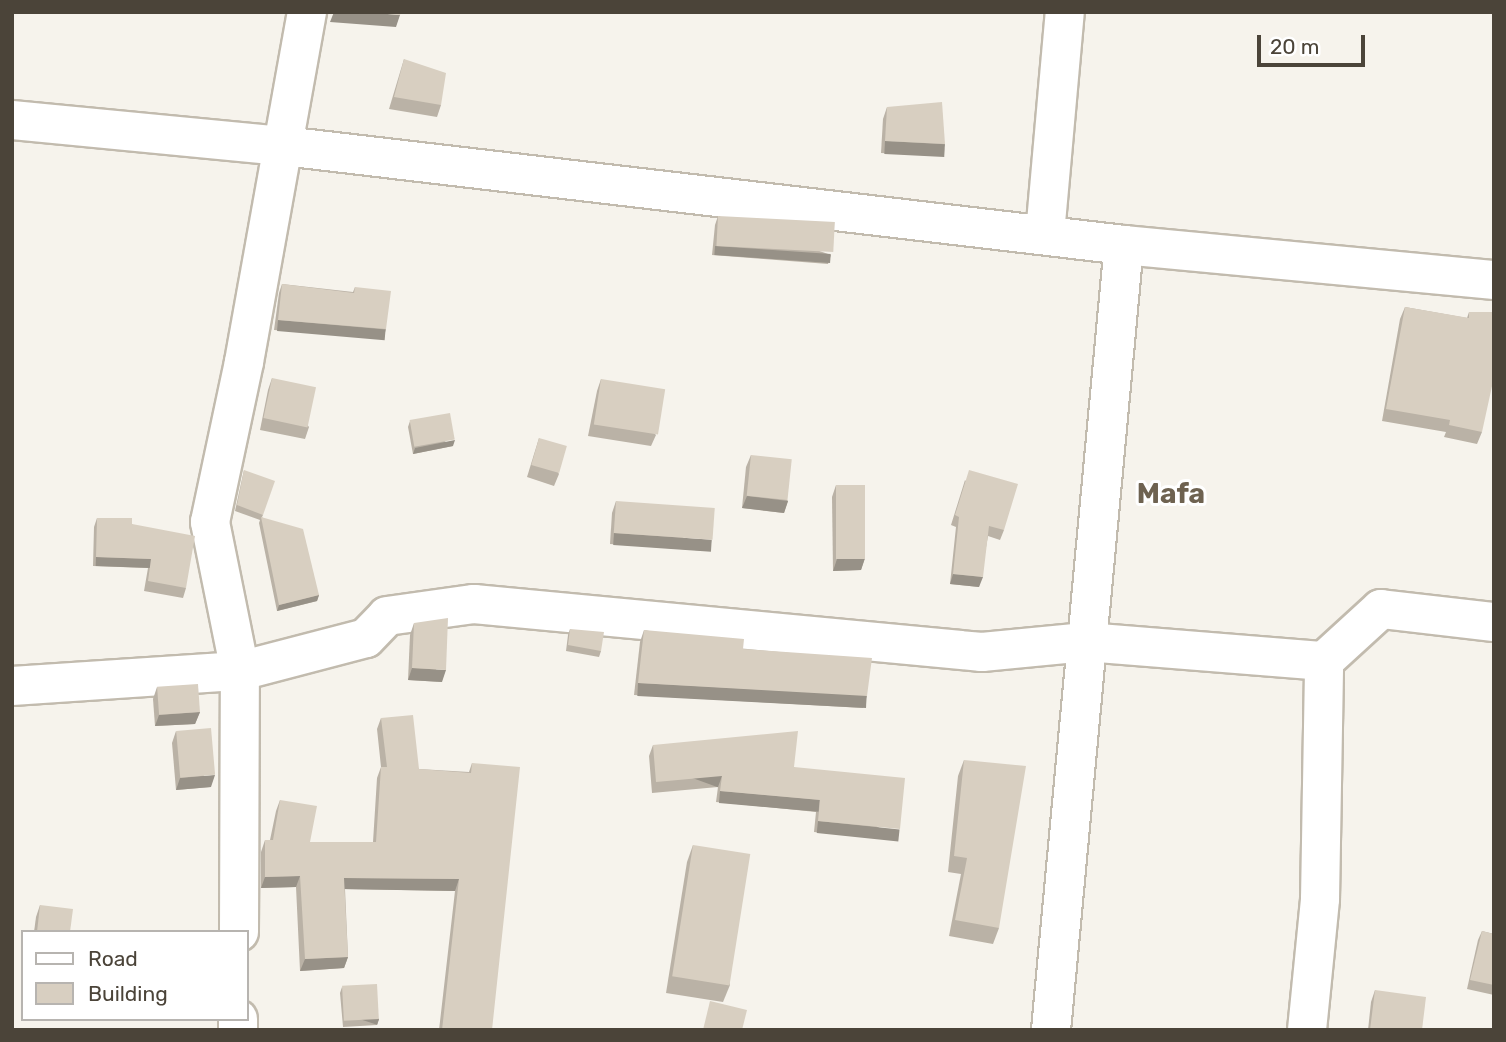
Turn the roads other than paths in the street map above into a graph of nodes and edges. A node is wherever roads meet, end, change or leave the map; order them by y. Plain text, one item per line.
1 (307, 12) edge
2 (1065, 12) edge
3 (12, 120) edge
4 (284, 146) junction
5 (1045, 234) junction
6 (1124, 245) junction
7 (1494, 280) edge
8 (1494, 622) edge
9 (1086, 642) junction
10 (1324, 662) junction
11 (240, 671) junction
12 (12, 686) edge
13 (239, 930) edge
14 (1051, 1030) edge
15 (1307, 1030) edge

1 - 4 street
2 - 5 street
3 - 4 street
4 - 5 street
4 - 11 street
5 - 6 street
6 - 7 street
6 - 9 street
8 - 10 street
9 - 10 street
9 - 11 street
9 - 14 street
10 - 15 street
11 - 12 street
11 - 13 street

